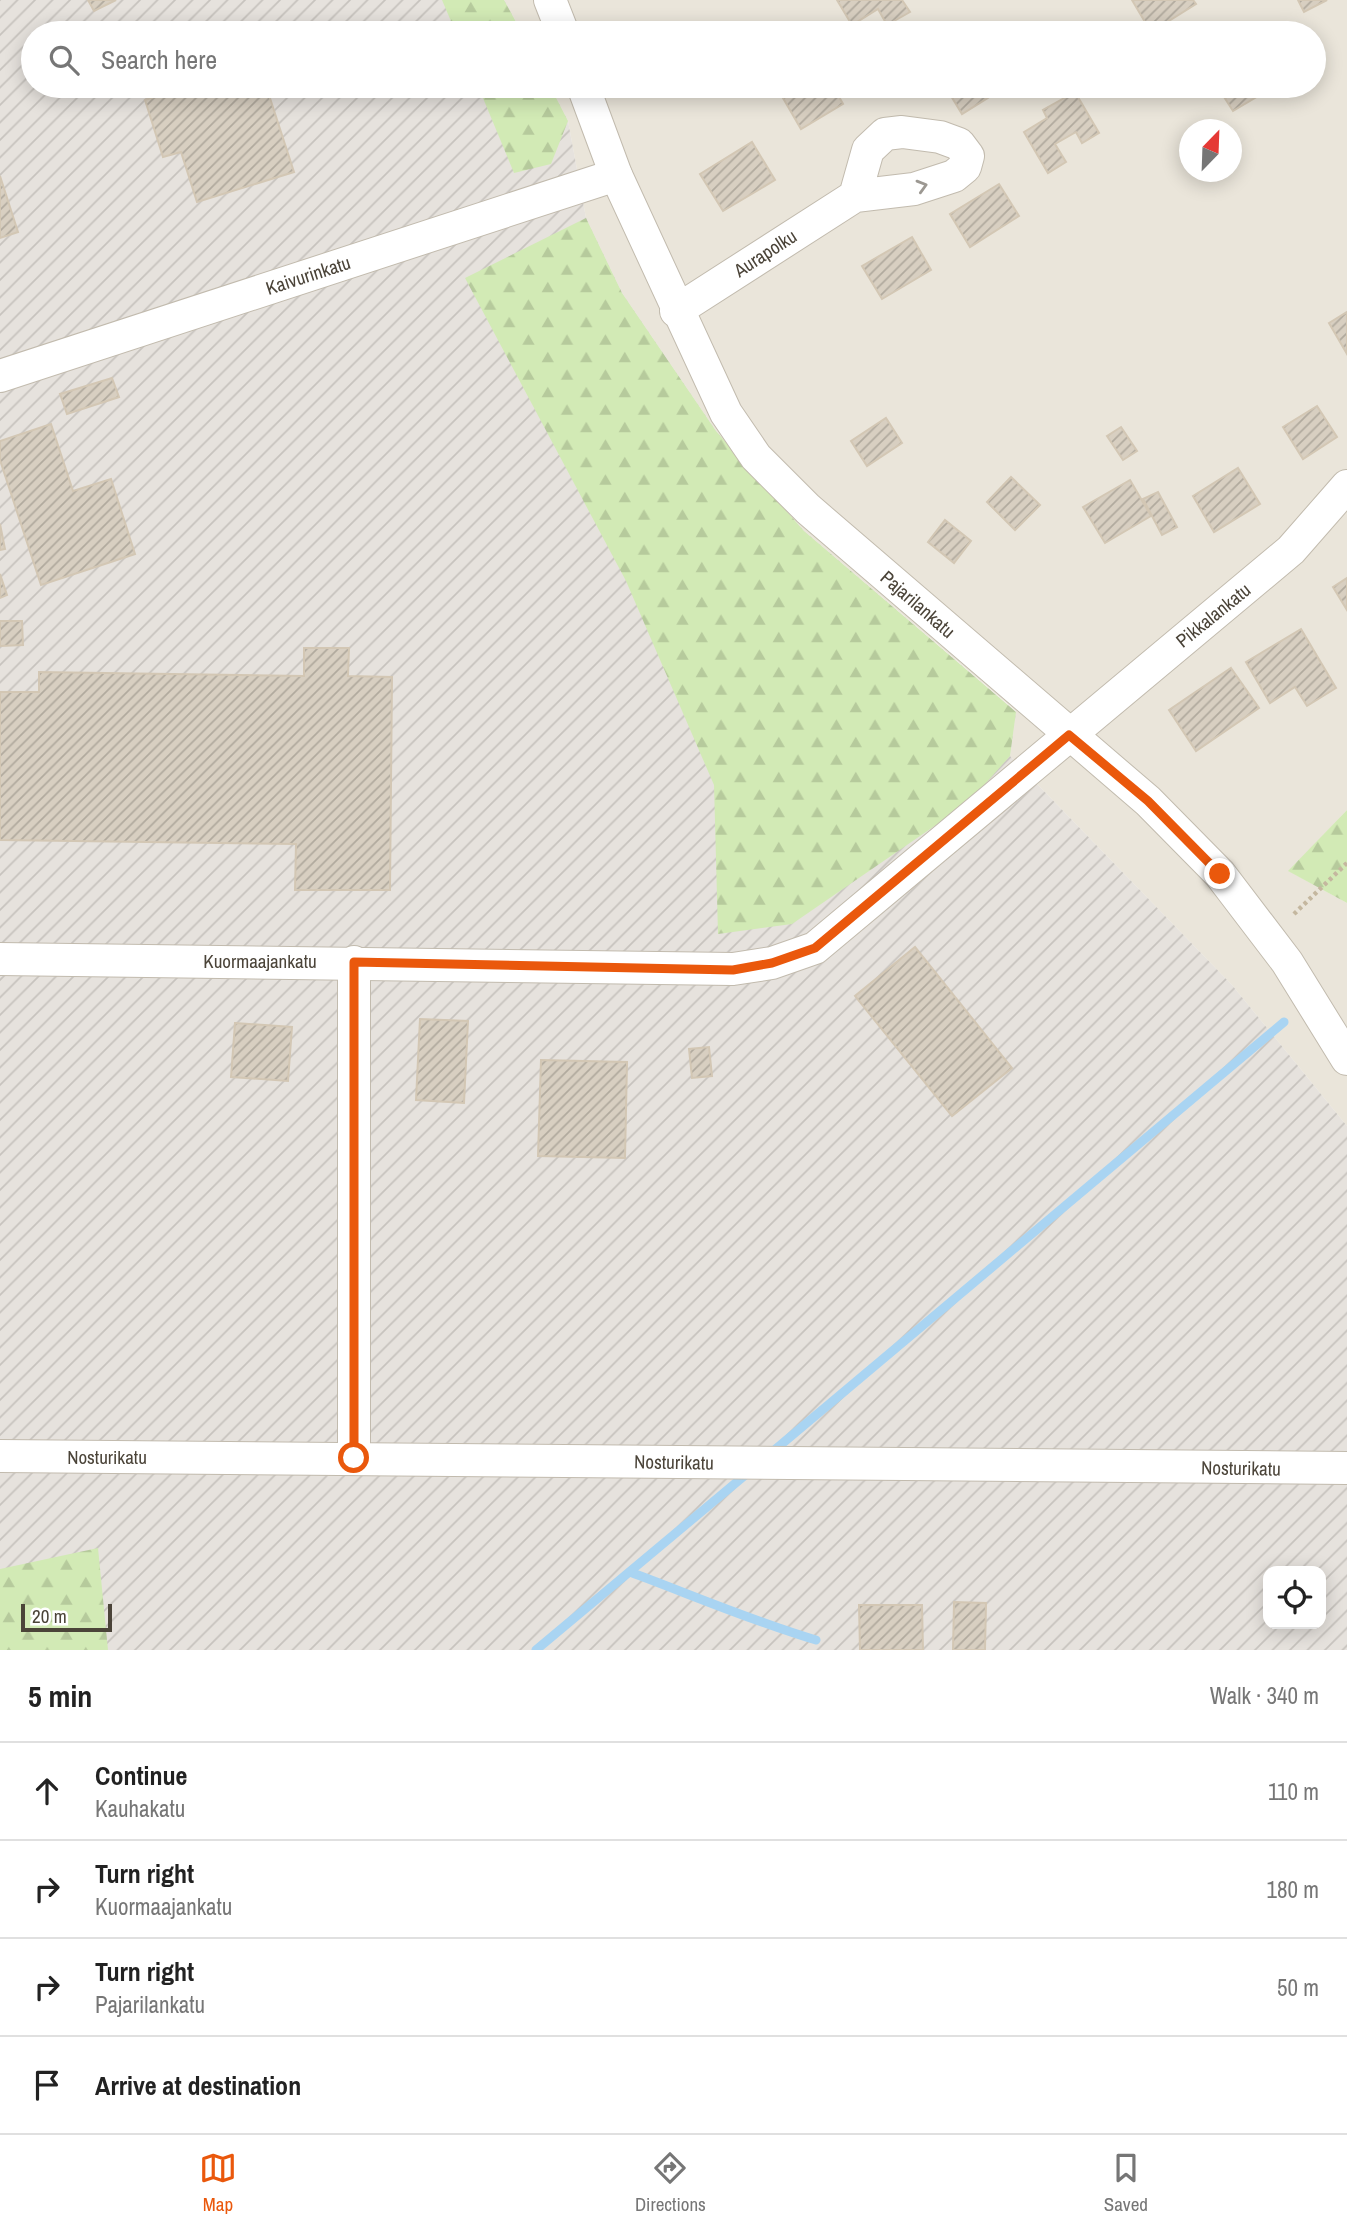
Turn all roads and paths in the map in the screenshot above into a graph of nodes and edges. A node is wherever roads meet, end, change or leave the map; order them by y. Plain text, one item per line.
1 (550, 0) edge
2 (558, 21) edge
3 (587, 98) edge
4 (616, 175) junction
5 (855, 195) dead end
6 (676, 311) junction
7 (0, 376) edge
8 (1347, 486) edge
9 (1069, 735) junction
10 (1347, 863) edge
11 (1284, 905) dead end
12 (1294, 914) junction
13 (1301, 925) dead end
14 (0, 959) edge
15 (354, 962) junction
16 (1347, 1059) edge
17 (0, 1456) edge
18 (354, 1458) junction
19 (1347, 1468) edge

1 - 2 street
3 - 4 street, Pajarilankatu
4 - 6 street, Pajarilankatu
4 - 7 street, Kaivurinkatu
5 - 6 street, Aurapolku
6 - 9 street, Pajarilankatu
8 - 9 street, Pikkalankatu
9 - 15 street, Kuormaajankatu
9 - 16 street, Pajarilankatu
10 - 12 path
11 - 12 path
12 - 13 path
14 - 15 street, Kuormaajankatu
15 - 18 street
17 - 18 street, Nosturikatu
18 - 19 street, Nosturikatu

